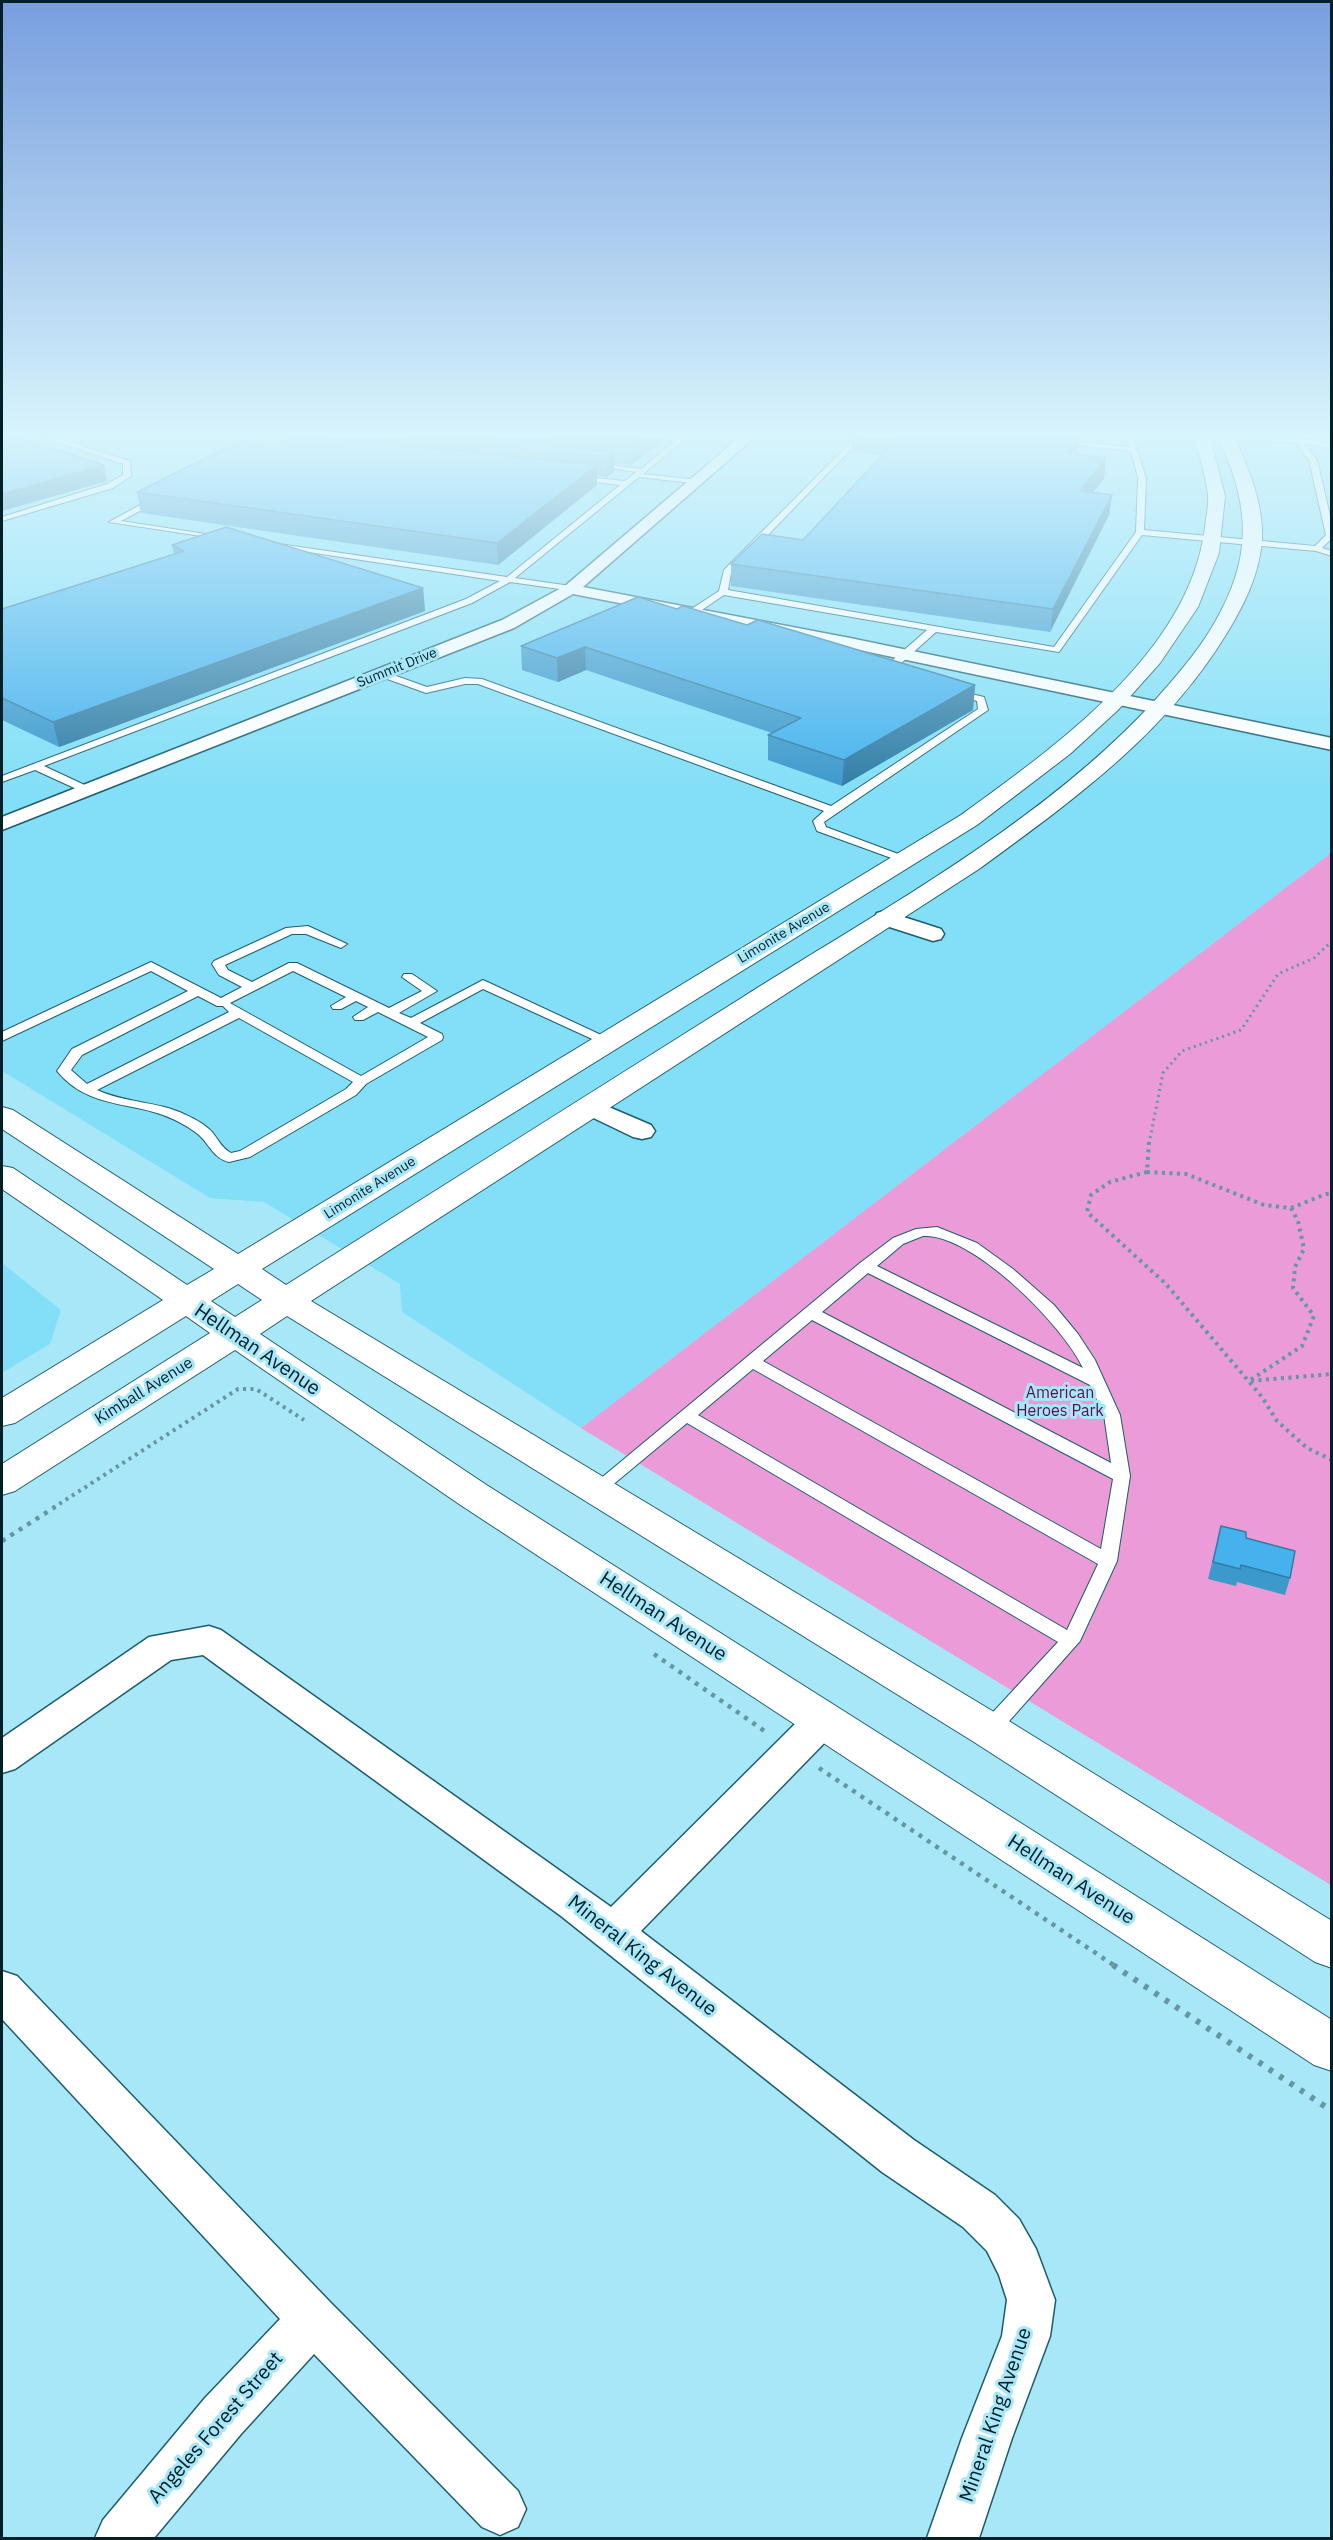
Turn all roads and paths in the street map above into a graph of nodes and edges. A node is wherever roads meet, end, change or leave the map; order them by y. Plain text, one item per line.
1 (344, 556) edge
2 (539, 556) edge
3 (611, 556) edge
4 (743, 556) edge
5 (1123, 556) edge
6 (1207, 556) edge
7 (1250, 556) edge
8 (508, 580) junction
9 (571, 589) junction
10 (723, 592) junction
11 (693, 612) junction
12 (934, 629) junction
13 (905, 654) junction
14 (382, 674) junction
15 (895, 675) edge
16 (948, 690) edge
17 (1116, 699) junction
18 (1158, 708) junction
19 (1332, 744) edge
20 (35, 766) junction
21 (2, 779) edge
22 (87, 790) junction
23 (832, 810) junction
24 (2, 824) edge
25 (904, 860) junction
26 (885, 918) junction
27 (933, 934) dead end
28 (1332, 940) edge
29 (341, 944) dead end
30 (408, 977) dead end
31 (331, 984) junction
32 (251, 987) junction
33 (197, 991) junction
34 (315, 993) dead end
35 (355, 997) junction
36 (221, 1003) junction
37 (337, 1006) dead end
38 (383, 1010) junction
39 (238, 1012) junction
40 (272, 1015) dead end
41 (359, 1017) dead end
42 (406, 1021) junction
43 (256, 1022) junction
44 (385, 1027) dead end
45 (294, 1029) dead end
46 (280, 1036) junction
47 (2, 1037) edge
48 (316, 1041) dead end
49 (609, 1041) junction
50 (302, 1048) junction
51 (337, 1053) dead end
52 (324, 1060) junction
53 (361, 1081) junction
54 (86, 1090) junction
55 (590, 1107) junction
56 (2, 1116) edge
57 (642, 1131) dead end
58 (1147, 1172) junction
59 (2, 1175) edge
60 (1332, 1194) edge
61 (1291, 1208) junction
62 (865, 1266) junction
63 (237, 1269) junction
64 (185, 1301) junction
65 (287, 1301) junction
66 (810, 1312) junction
67 (234, 1335) junction
68 (751, 1361) junction
69 (1332, 1374) edge
70 (1249, 1380) junction
71 (1098, 1382) junction
72 (2, 1414) edge
73 (686, 1415) junction
74 (315, 1427) dead end
75 (1332, 1460) edge
76 (1122, 1476) junction
77 (2, 1482) edge
78 (597, 1489) junction
79 (2, 1541) edge
80 (1108, 1561) junction
81 (1071, 1641) junction
82 (646, 1649) dead end
83 (823, 1720) junction
84 (989, 1730) junction
85 (793, 1751) junction
86 (2, 1758) edge
87 (612, 1933) junction
88 (1332, 1947) edge
89 (2, 1990) edge
90 (1332, 2048) edge
91 (1332, 2111) edge
92 (313, 2319) junction
93 (500, 2509) dead end
94 (121, 2538) edge
95 (953, 2538) edge

1 - 8 lane
2 - 8 lane
3 - 9 street, Summit Drive
4 - 10 lane
5 - 12 lane
6 - 17 main road, Limonite Avenue
7 - 18 main road
8 - 9 lane
8 - 20 lane
9 - 11 street
9 - 14 street, Summit Drive
10 - 11 lane
10 - 12 lane
11 - 13 street
12 - 13 lane
13 - 15 lane
13 - 17 street
14 - 22 street, Summit Drive
14 - 23 lane
16 - 23 lane
17 - 18 street
17 - 25 main road, Limonite Avenue
18 - 19 street
18 - 26 main road
20 - 21 lane
20 - 22 lane
22 - 24 street, Summit Drive
23 - 25 lane
25 - 26 main road
25 - 49 main road, Limonite Avenue
26 - 27 street
26 - 55 main road
28 - 58 path
29 - 32 lane
30 - 38 lane
31 - 32 lane
31 - 34 lane
31 - 35 lane
32 - 36 lane
33 - 36 lane
33 - 47 lane
33 - 54 lane
35 - 37 lane
35 - 38 lane
36 - 39 lane
38 - 41 lane
38 - 42 lane
39 - 43 lane
39 - 54 lane
40 - 43 lane
42 - 44 lane
42 - 49 lane
42 - 53 lane
43 - 46 lane
45 - 46 lane
46 - 50 lane
48 - 50 lane
49 - 63 main road, Limonite Avenue
50 - 52 lane
51 - 52 lane
52 - 53 lane
53 - 54 lane
55 - 57 street
55 - 65 main road
56 - 63 main road
58 - 61 path
58 - 70 path
59 - 64 main road, Hellman Avenue
60 - 61 path
61 - 70 path
62 - 66 lane
62 - 71 lane
62 - 71 lane
63 - 64 main road, Limonite Avenue
63 - 65 main road
64 - 67 main road, Hellman Avenue
64 - 72 main road
65 - 67 main road, Kimball Avenue
65 - 78 main road
66 - 68 lane
66 - 76 lane
67 - 77 main road, Kimball Avenue
67 - 83 main road, Hellman Avenue
68 - 73 lane
68 - 80 lane
69 - 70 path
70 - 75 path
71 - 76 lane
73 - 78 lane
73 - 81 lane
74 - 79 path
76 - 80 lane
78 - 84 main road
80 - 81 lane
81 - 84 lane
82 - 85 path
83 - 85 street
83 - 90 main road, Hellman Avenue
84 - 88 main road
85 - 87 street
85 - 91 path
86 - 87 street, Mineral King Avenue
87 - 95 street, Mineral King Avenue
89 - 92 street
92 - 93 street
92 - 94 street, Angeles Forest Street

